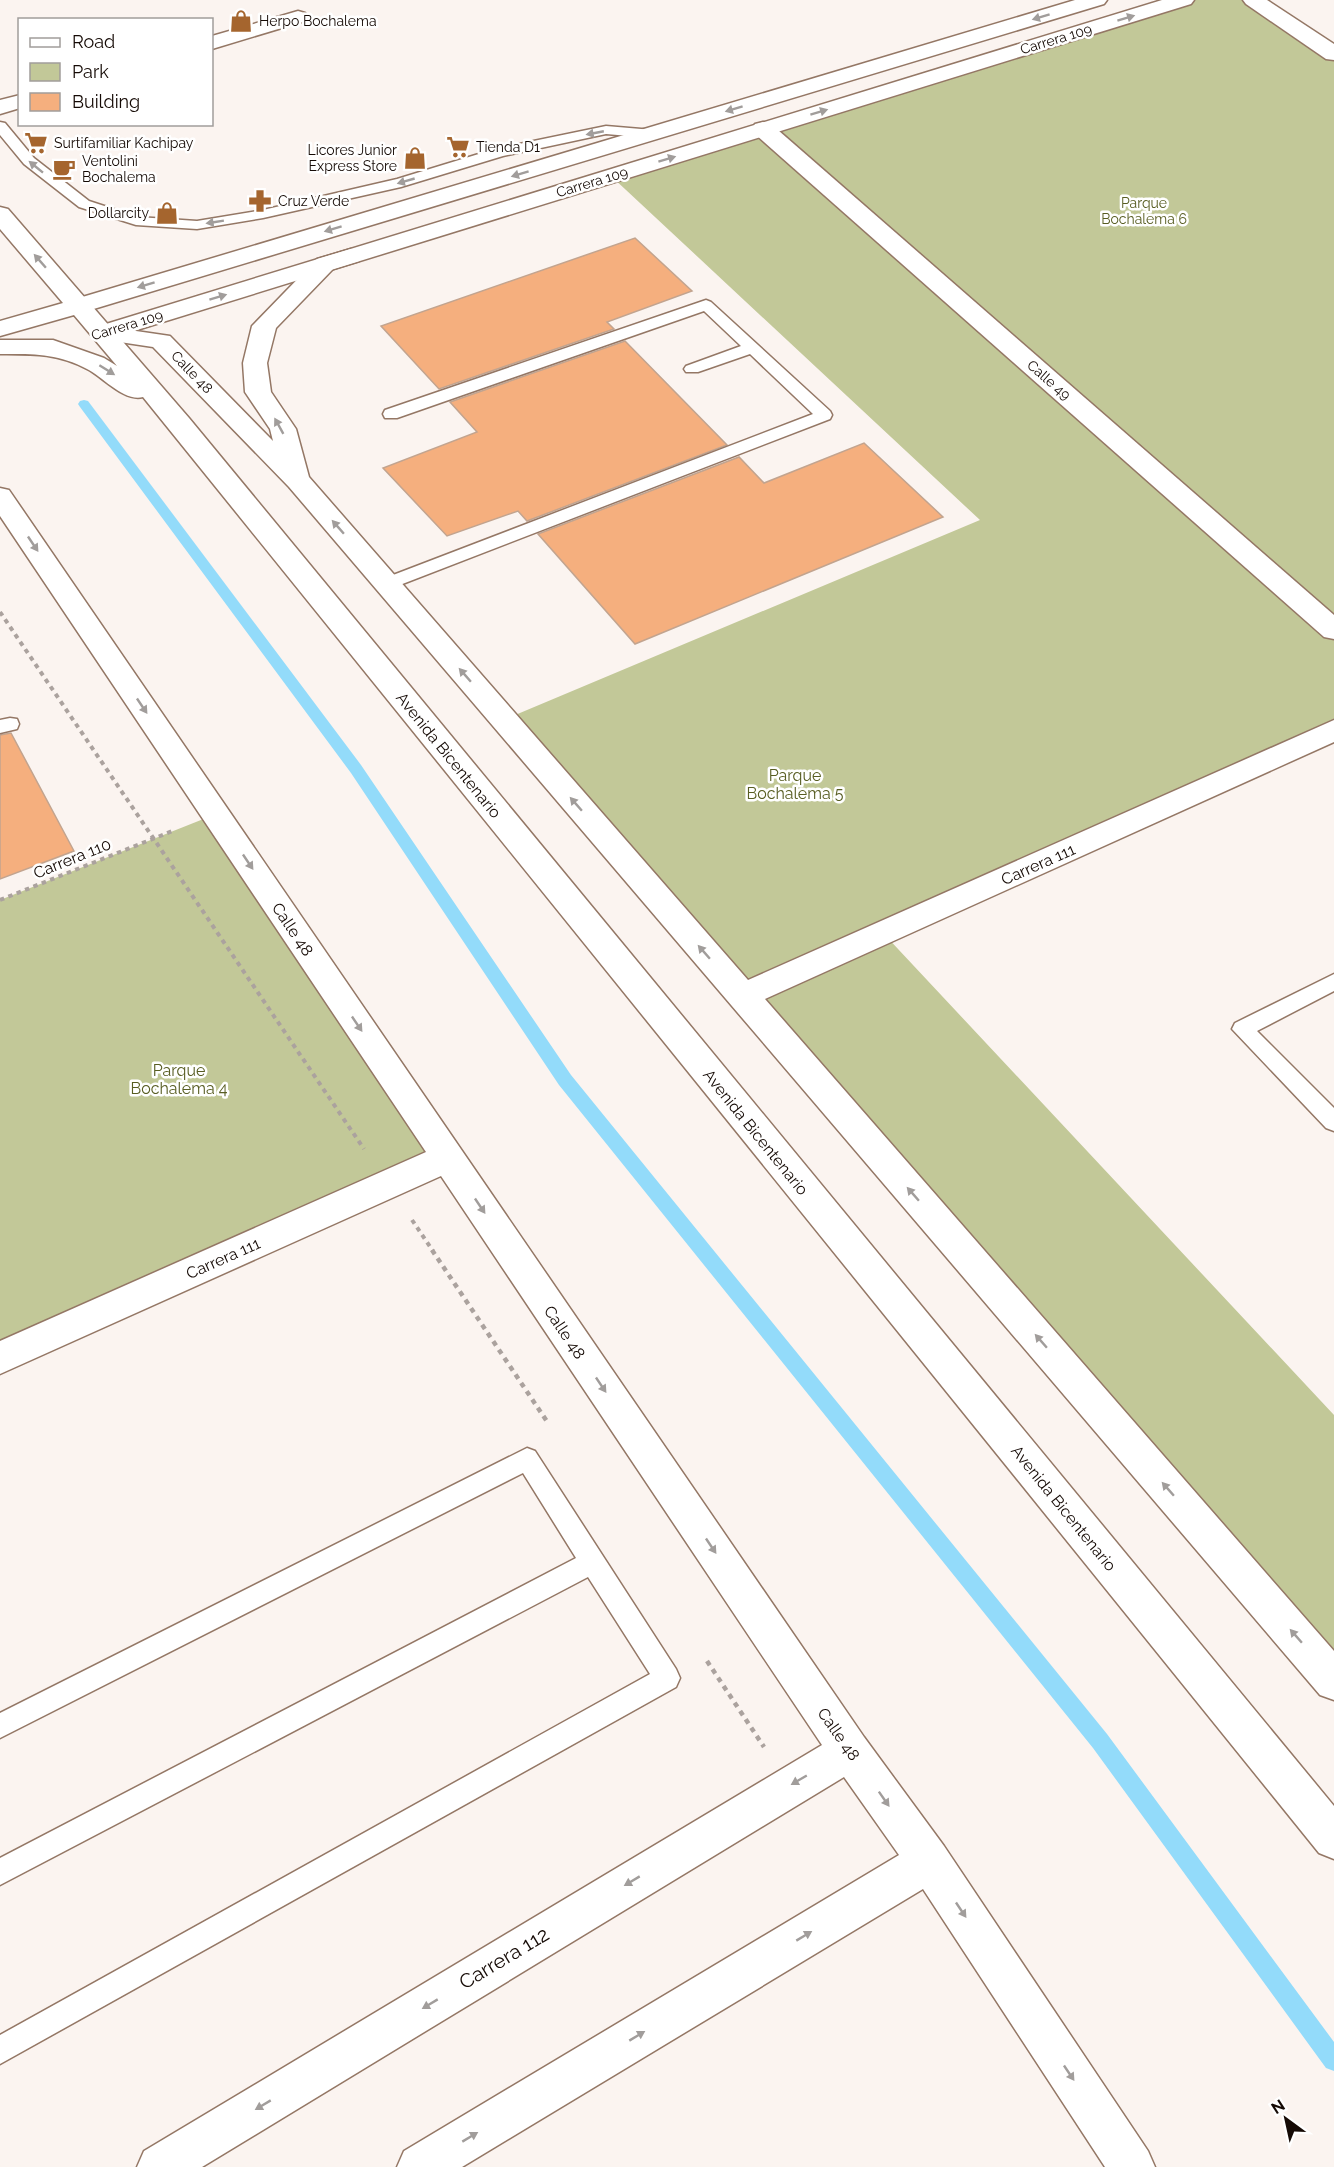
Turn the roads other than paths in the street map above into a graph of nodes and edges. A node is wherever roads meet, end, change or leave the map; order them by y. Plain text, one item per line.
1 (1097, 0) edge
2 (1184, 0) edge
3 (1253, 0) edge
4 (298, 17) dead end
5 (213, 43) edge
6 (1334, 54) edge
7 (18, 102) edge
8 (0, 107) edge
9 (0, 126) edge
10 (763, 129) junction
11 (653, 134) junction
12 (0, 214) edge
13 (375, 249) junction
14 (78, 306) junction
15 (0, 329) edge
16 (102, 333) junction
17 (0, 347) edge
18 (53, 347) junction
19 (752, 348) junction
20 (0, 363) edge
21 (692, 369) dead end
22 (392, 414) dead end
23 (180, 424) junction
24 (298, 481) junction
25 (0, 496) edge
26 (386, 584) junction
27 (1334, 630) edge
28 (1334, 730) edge
29 (1334, 982) edge
30 (742, 996) junction
31 (1334, 1122) edge
32 (447, 1158) junction
33 (0, 1358) edge
34 (592, 1562) junction
35 (1334, 1681) edge
36 (0, 1726) edge
37 (850, 1751) junction
38 (1334, 1838) edge
39 (929, 1861) junction
40 (0, 1872) edge
41 (0, 2049) edge
42 (160, 2167) edge
43 (420, 2167) edge
44 (1132, 2167) edge

1 -> 11 street, Carrera 109
10 -> 2 street, Carrera 109
3 - 6 street
4 - 5 street
7 - 8 street
11 -> 9 lane
13 -> 10 street, Carrera 109
10 - 27 street, Calle 49
11 -> 14 street, Carrera 109
14 -> 12 street
16 -> 13 street, Carrera 109
24 -> 13 street, Calle 48
14 - 15 street, Carrera 109
14 - 16 street
16 - 18 street, Carrera 109
16 - 23 street, Avenida Bicentenario
16 - 24 street, Calle 48
17 - 18 street, Avenida Bicentenario
18 - 20 street, Carrera 109
18 -> 23 street, Avenida Bicentenario
19 - 21 lane
19 - 22 lane
19 - 26 lane
23 - 38 street, Avenida Bicentenario
26 -> 24 street, Calle 48
25 -> 32 street, Calle 48
30 -> 26 street, Calle 48
28 - 30 street, Carrera 111
29 - 31 lane
35 -> 30 street, Calle 48
32 - 33 street, Carrera 111
32 -> 37 street, Calle 48
34 - 36 lane
34 - 40 lane
34 - 41 lane
37 -> 39 street, Calle 48
37 -> 42 street, Carrera 112
43 -> 39 street
39 -> 44 street, Calle 48

